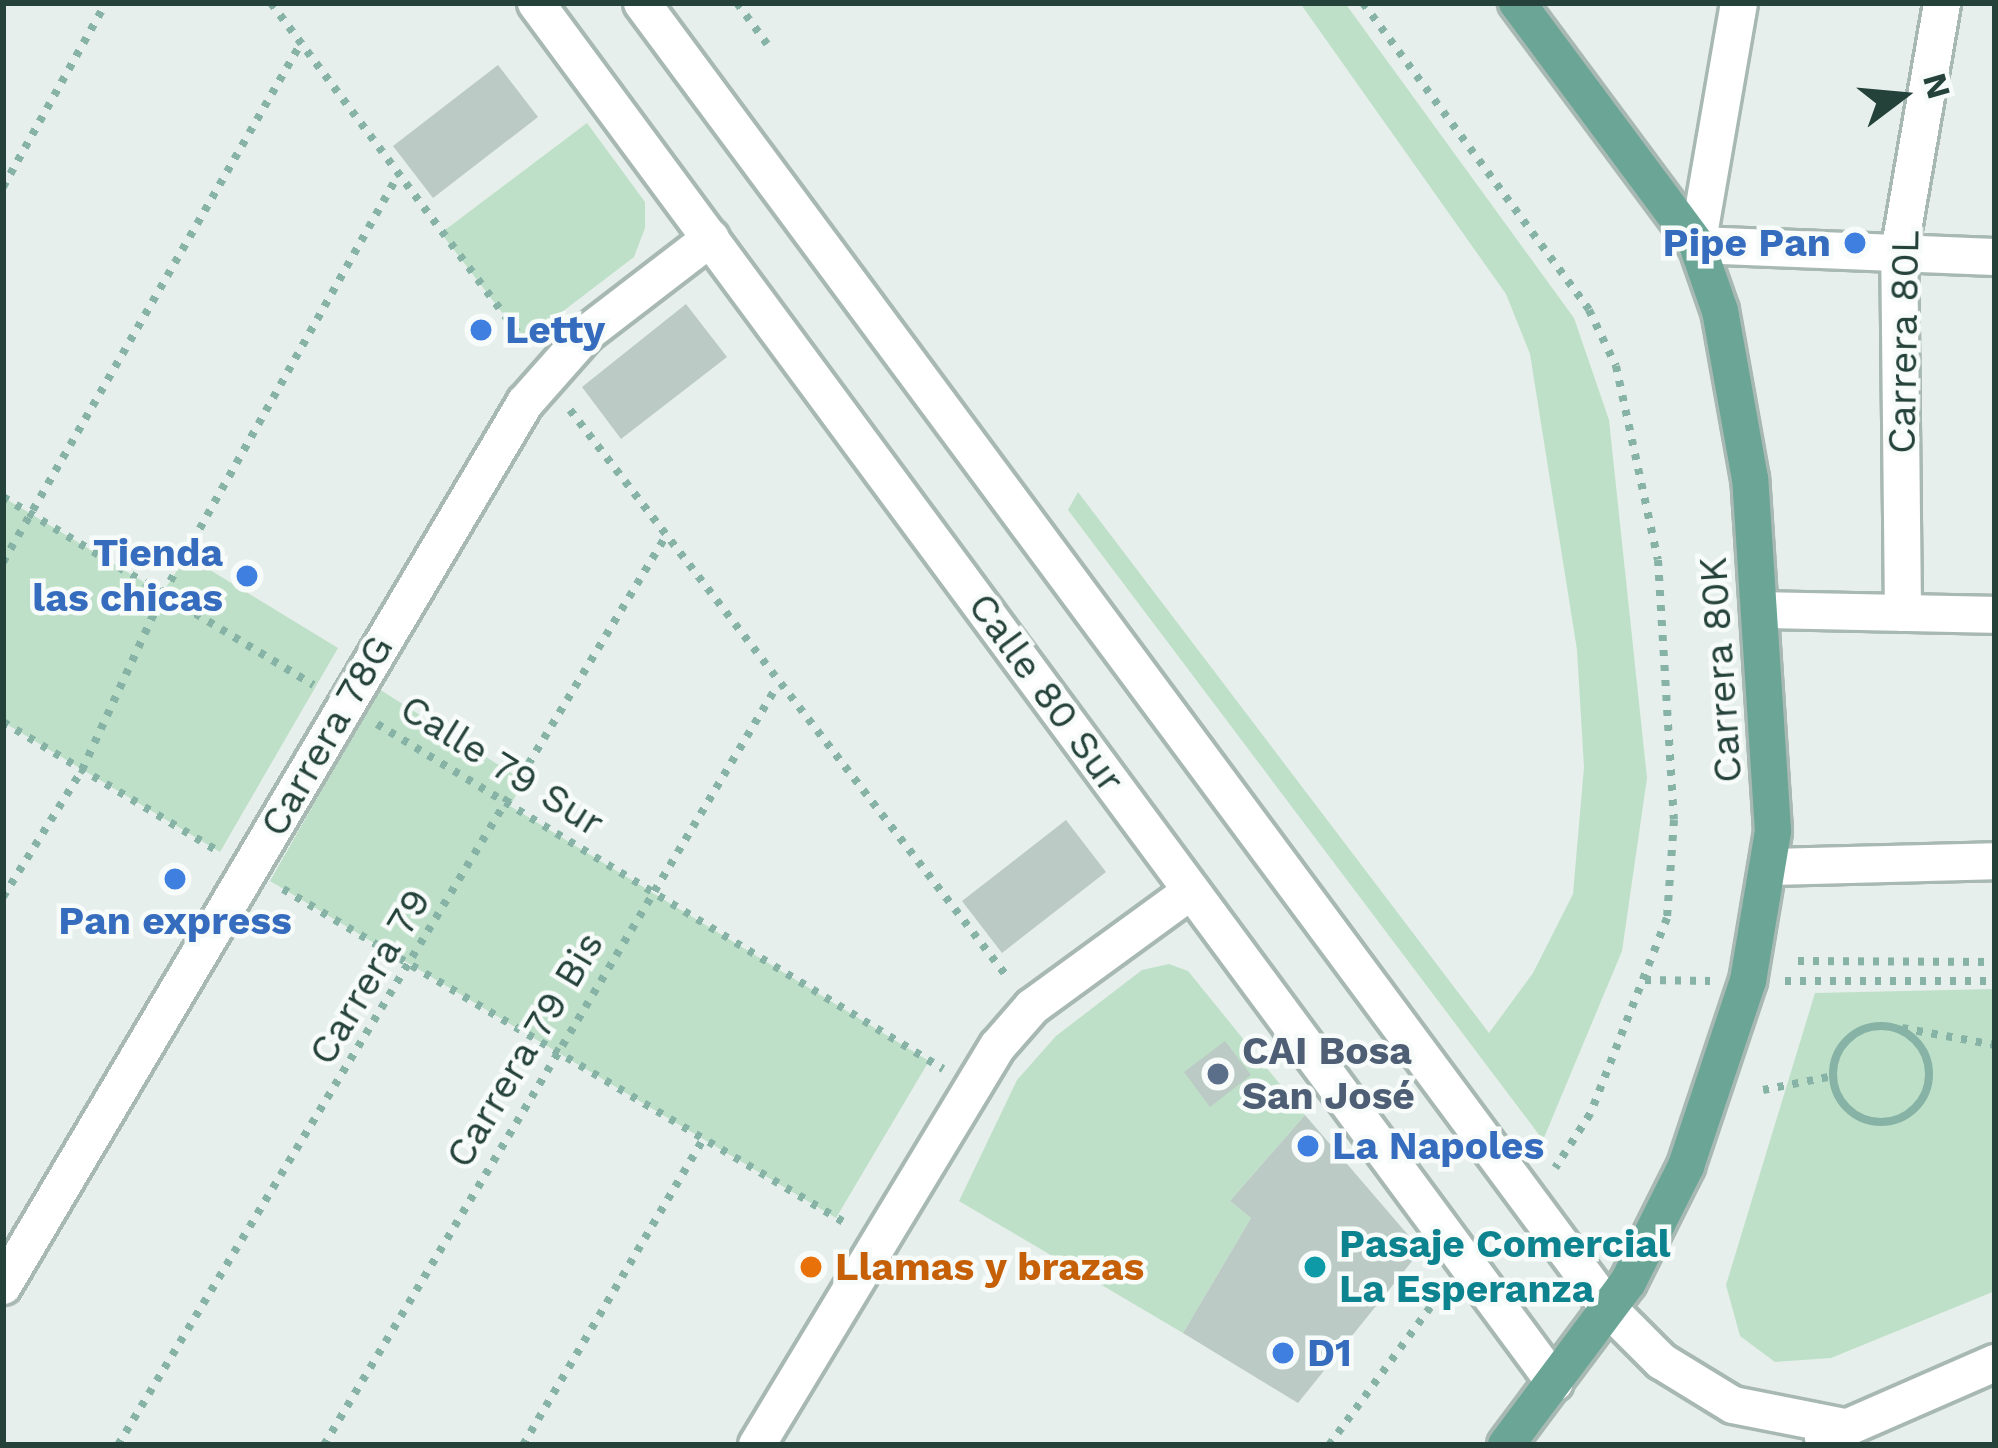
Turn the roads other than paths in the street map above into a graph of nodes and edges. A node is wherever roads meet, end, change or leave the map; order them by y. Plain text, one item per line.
1 (536, 3) edge
2 (642, 3) edge
3 (1739, 3) edge
4 (1942, 3) edge
5 (1525, 7) edge
6 (711, 238) junction
7 (1697, 245) junction
8 (1899, 253) junction
9 (1995, 257) edge
10 (1762, 610) junction
11 (1903, 613) junction
12 (1995, 615) edge
13 (1995, 861) edge
14 (1771, 867) junction
15 (1191, 891) junction
16 (3, 1286) edge
17 (1610, 1309) junction
18 (1995, 1363) edge
19 (1555, 1383) junction
20 (1844, 1427) junction
21 (757, 1445) edge
22 (1506, 1445) edge
23 (1809, 1445) edge

1 - 6 street, Calle 80 Sur
2 - 17 street
3 - 7 street, Carrera 80K
4 - 8 street, Carrera 80L
5 - 7 main road
6 - 15 street, Calle 80 Sur
6 - 16 street, Carrera 78G
7 - 8 street
7 - 10 main road, Carrera 80K
8 - 9 street
8 - 11 street, Carrera 80L
10 - 11 street
10 - 14 main road, Carrera 80K
11 - 12 street
13 - 14 street
14 - 17 main road, Carrera 80K
15 - 19 street, Calle 80 Sur
15 - 21 street
17 - 19 main road, Carrera 80K
17 - 20 street
18 - 20 street
19 - 22 main road, Carrera 80K
20 - 23 street

